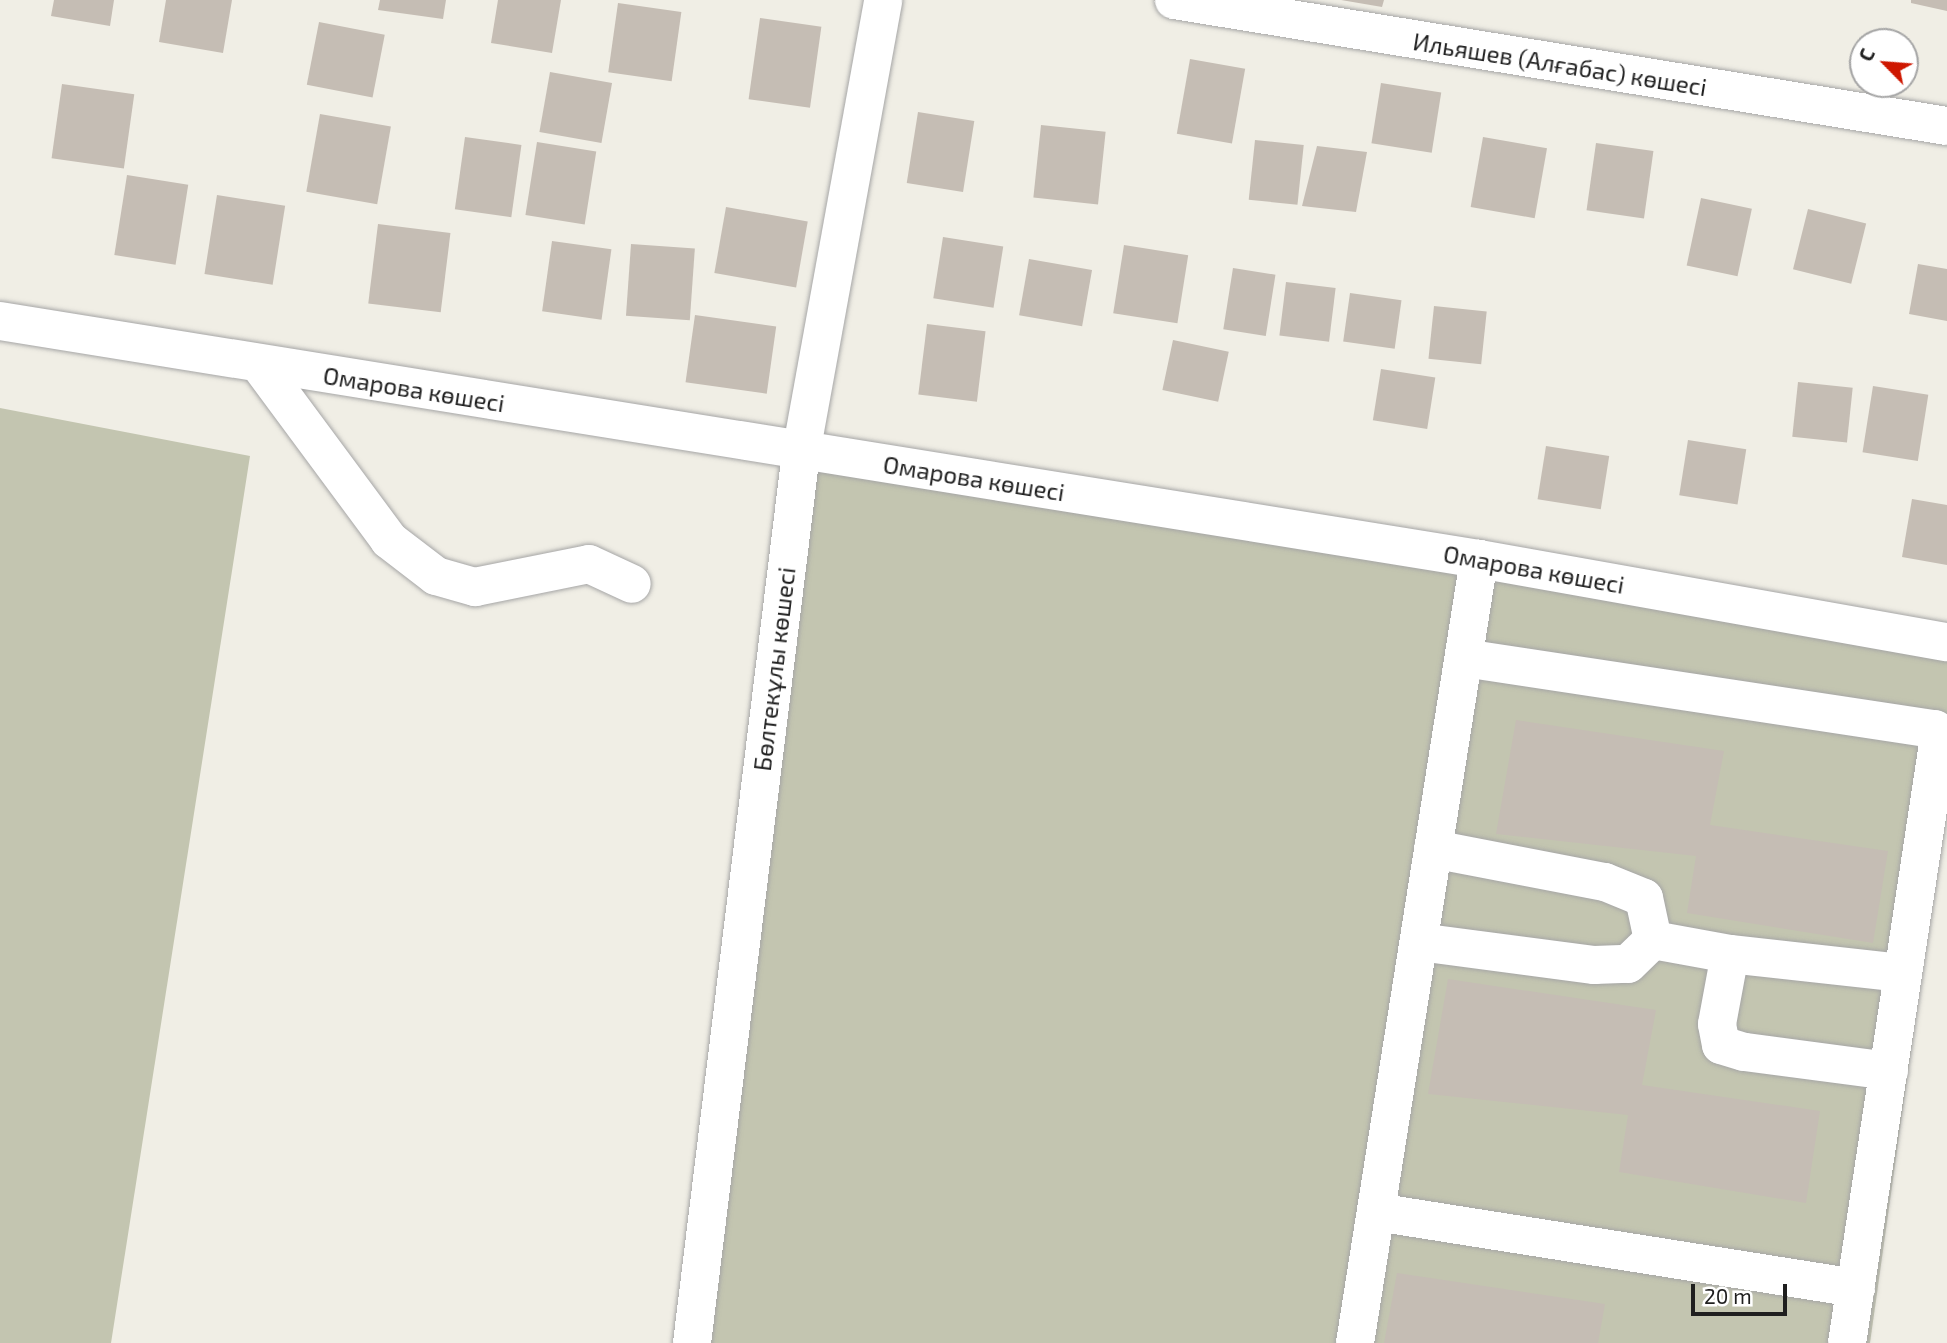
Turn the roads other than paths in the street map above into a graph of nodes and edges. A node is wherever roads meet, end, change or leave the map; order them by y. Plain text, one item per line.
1 (883, 0) edge
2 (1174, 0) edge
3 (1947, 125) edge
4 (0, 321) edge
5 (259, 364) junction
6 (801, 453) junction
7 (1479, 559) junction
8 (632, 584) dead end
9 (1947, 642) edge
10 (1464, 658) junction
11 (1433, 849) junction
12 (1653, 940) junction
13 (1419, 942) junction
14 (1730, 954) junction
15 (1903, 973) junction
16 (1889, 1071) junction
17 (1376, 1212) junction
18 (1856, 1288) junction
19 (692, 1343) edge
20 (1355, 1343) edge
21 (1847, 1343) edge

1 - 6 street, Бөлтекұлы көшесі
2 - 3 street, Ильяшев (Алғабас) көшесі
4 - 5 street, Омарова көшесі
5 - 6 street, Омарова көшесі
5 - 8 street
6 - 7 street, Омарова көшесі
6 - 19 street, Бөлтекұлы көшесі
7 - 9 street, Омарова көшесі
7 - 10 street
10 - 11 street
10 - 15 street
11 - 12 street
11 - 13 street
12 - 13 street
12 - 14 street
13 - 17 street
14 - 15 street
14 - 16 street
15 - 16 street
16 - 18 street
17 - 18 street
17 - 20 street
18 - 21 street

